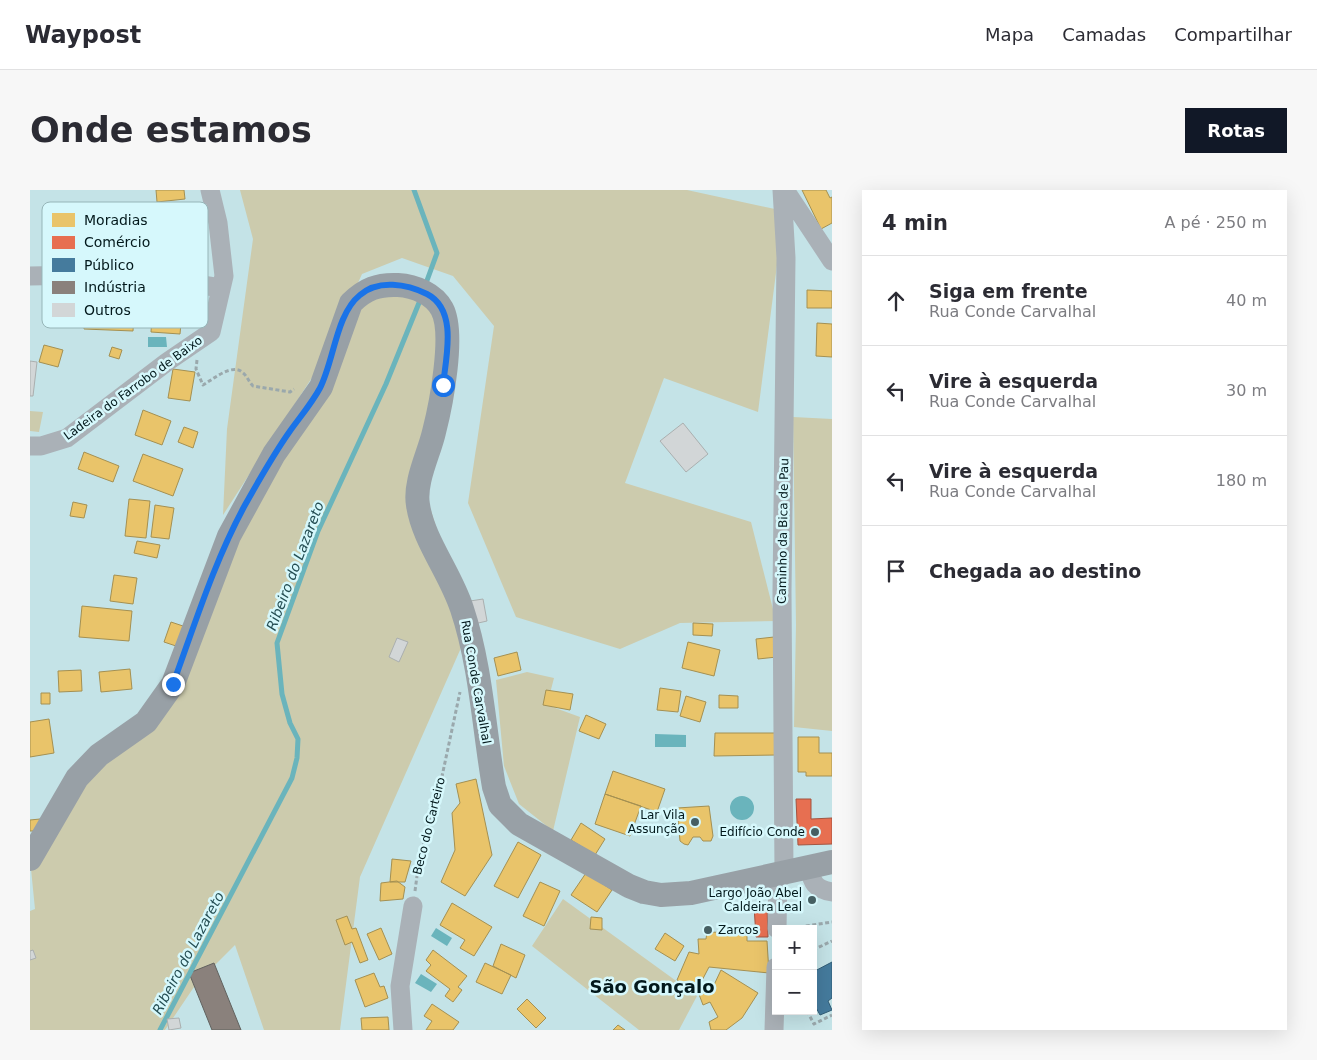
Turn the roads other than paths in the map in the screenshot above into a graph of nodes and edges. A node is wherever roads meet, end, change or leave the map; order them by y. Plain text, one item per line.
1 (210, 190) edge
2 (784, 190) edge
3 (832, 261) edge
4 (208, 286) edge
5 (221, 288) junction
6 (30, 446) edge
7 (30, 859) edge
8 (832, 862) edge
9 (809, 867) junction
10 (781, 873) junction
11 (832, 892) edge
12 (413, 906) road end
13 (777, 925) edge
14 (776, 970) edge
15 (770, 1027) edge
16 (403, 1030) edge

1 - 5 street, Ladeira do Farrobo de Baixo
2 - 3 street
2 - 10 street, Caminho da Bica de Pau
4 - 5 street
5 - 6 street, Ladeira do Farrobo de Baixo
7 - 10 main road, Rua Conde Carvalhal
8 - 9 main road, Rua Conde Carvalhal
9 - 10 main road, Rua Conde Carvalhal
9 - 11 street
10 - 13 street, Caminho da Bica de Pau
12 - 16 street
14 - 15 street

